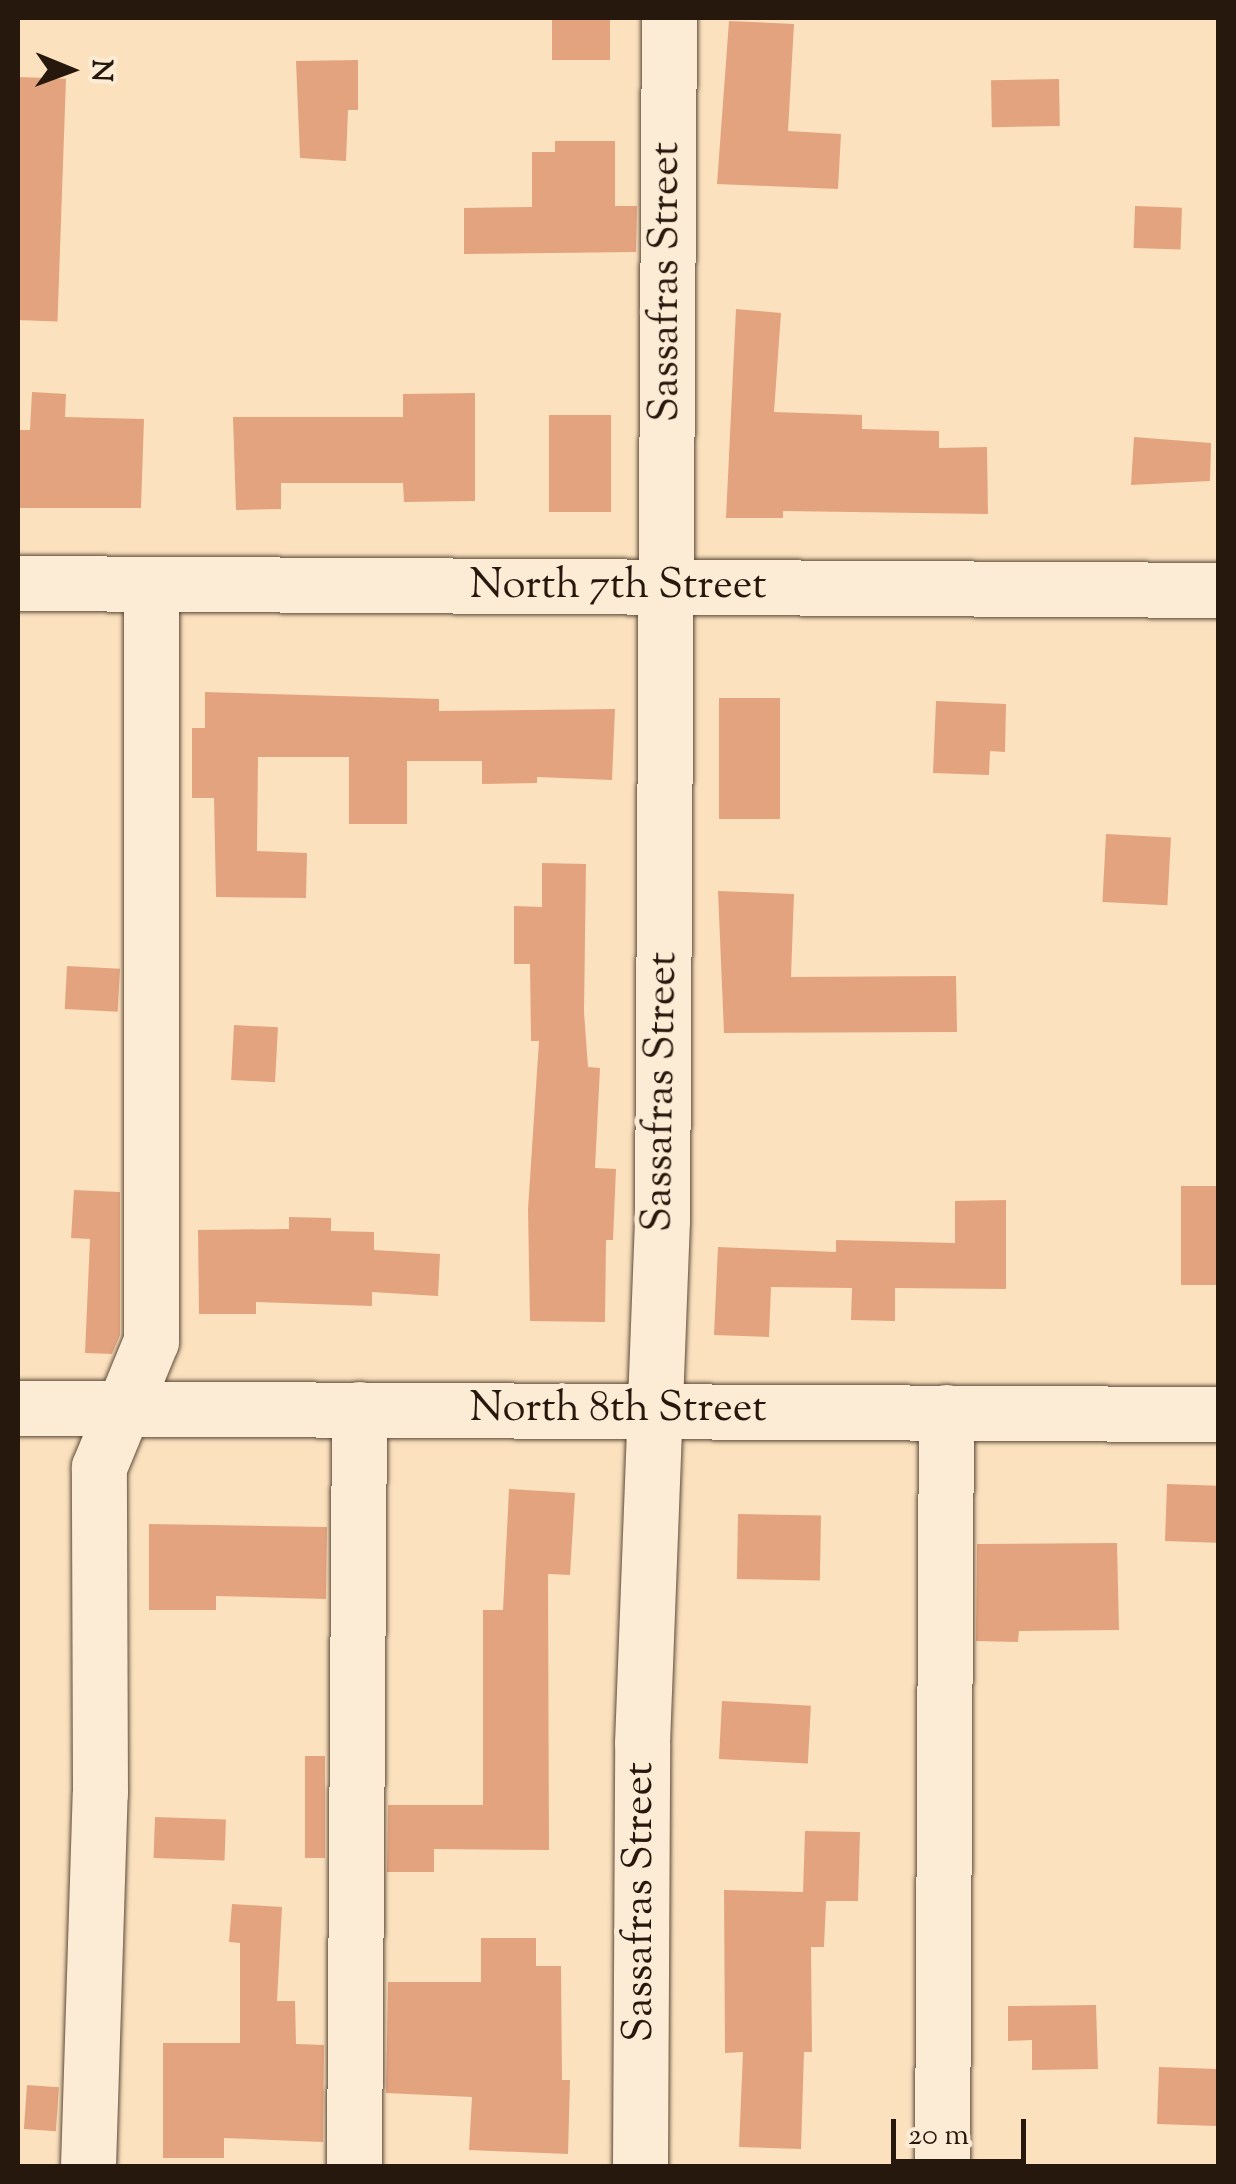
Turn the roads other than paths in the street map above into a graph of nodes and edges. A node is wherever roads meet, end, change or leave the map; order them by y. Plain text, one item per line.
1 (669, 18) edge
2 (18, 583) edge
3 (152, 584) junction
4 (666, 588) junction
5 (1218, 590) edge
6 (18, 1408) edge
7 (124, 1408) junction
8 (359, 1409) junction
9 (655, 1410) junction
10 (946, 1412) junction
11 (1218, 1414) edge
12 (88, 2166) edge
13 (354, 2166) edge
14 (640, 2166) edge
15 (942, 2166) edge

1 - 4 street, Sassafras Street
2 - 3 street, North 7th Street
3 - 4 street, North 7th Street
3 - 7 street
4 - 5 street, North 7th Street
4 - 9 street, Sassafras Street
6 - 7 street, North 8th Street
7 - 8 street, North 8th Street
7 - 12 street
8 - 9 street, North 8th Street
8 - 13 street
9 - 10 street, North 8th Street
9 - 14 street, Sassafras Street
10 - 11 street, North 8th Street
10 - 15 street

